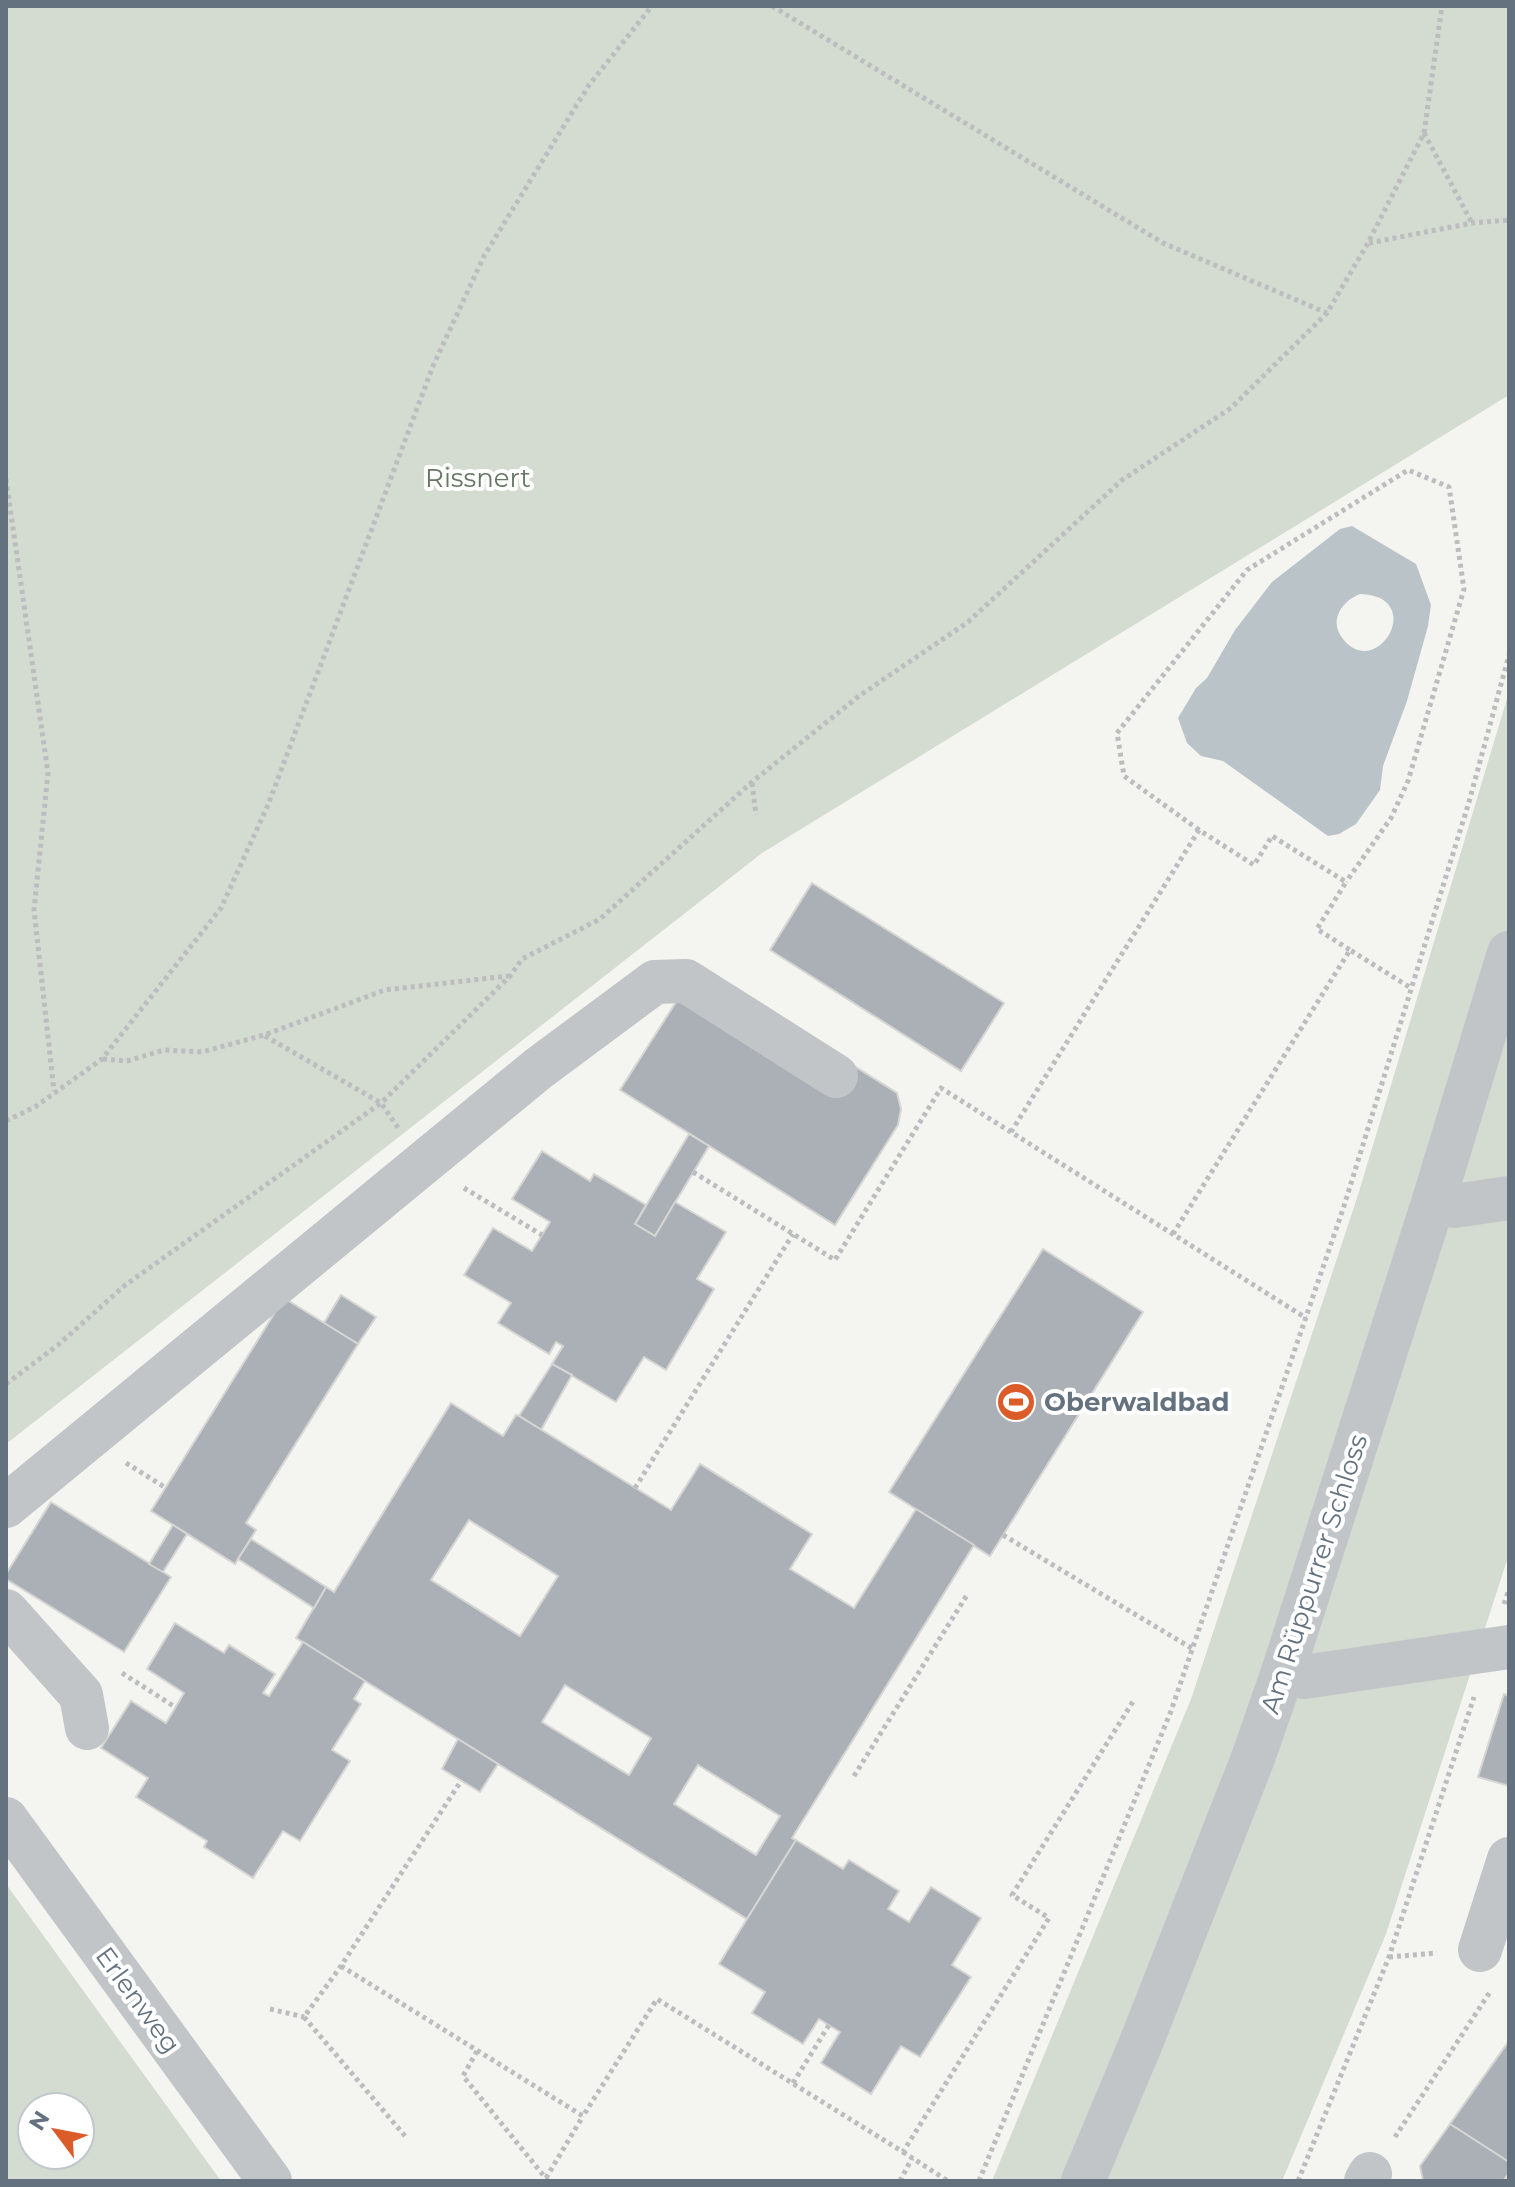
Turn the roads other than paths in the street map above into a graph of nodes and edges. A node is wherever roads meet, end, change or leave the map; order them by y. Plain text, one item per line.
1 (1509, 953) edge
2 (836, 1076) dead end
3 (1509, 1198) edge
4 (1434, 1200) junction
5 (6, 1506) edge
6 (6, 1611) edge
7 (1499, 1649) edge
8 (1284, 1669) junction
9 (87, 1728) dead end
10 (6, 1819) edge
11 (1509, 1859) edge
12 (1487, 1968) road end
13 (270, 2181) edge
14 (1083, 2181) edge

1 - 4 street, Am Rüppurrer Schloss
2 - 5 street
3 - 4 street
4 - 8 street, Am Rüppurrer Schloss
6 - 9 street
7 - 8 street
8 - 14 street, Am Rüppurrer Schloss
10 - 13 street, Erlenweg
11 - 12 street

